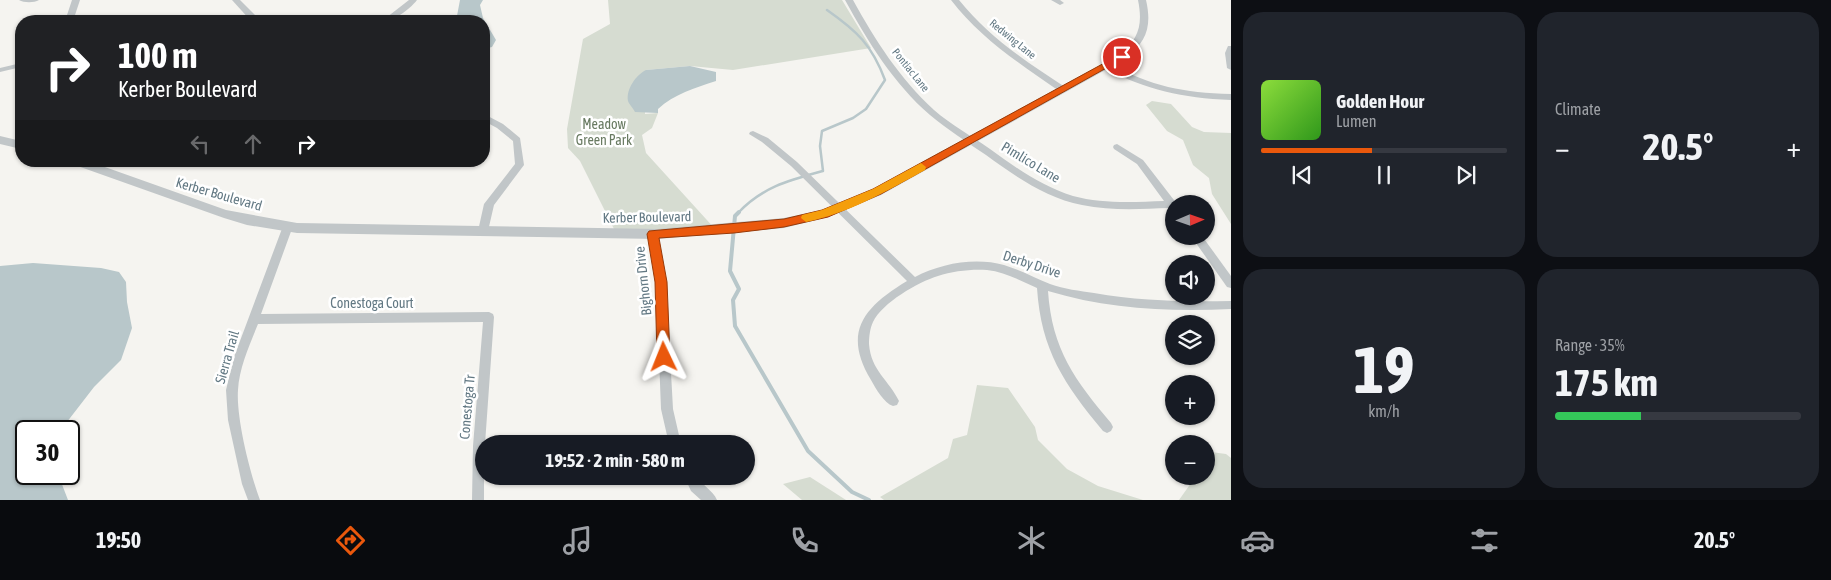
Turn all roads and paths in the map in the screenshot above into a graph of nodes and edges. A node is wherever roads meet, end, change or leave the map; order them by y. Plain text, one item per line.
1 (23, 0) edge
2 (35, 0) edge
3 (76, 0) edge
4 (236, 0) edge
5 (413, 0) edge
6 (849, 0) edge
7 (955, 0) edge
8 (1142, 0) edge
9 (71, 15) edge
10 (250, 15) edge
11 (394, 15) edge
12 (1231, 48) edge
13 (15, 66) edge
14 (1106, 66) junction
15 (1231, 68) edge
16 (0, 70) edge
17 (1062, 89) junction
18 (1231, 97) edge
19 (490, 120) edge
20 (753, 134) dead end
21 (0, 140) edge
22 (970, 140) junction
23 (15, 144) edge
24 (1117, 147) dead end
25 (93, 167) edge
26 (1165, 196) edge
27 (1165, 206) edge
28 (839, 208) junction
29 (288, 226) junction
30 (483, 231) junction
31 (653, 234) junction
32 (1203, 245) edge
33 (914, 282) junction
34 (1042, 284) junction
35 (1231, 284) edge
36 (1231, 305) edge
37 (489, 317) joint
38 (254, 319) junction
39 (893, 401) dead end
40 (1107, 427) dead end
41 (673, 435) edge
42 (695, 485) edge
43 (254, 500) edge
44 (478, 500) edge
45 (710, 500) edge

1 - 2 street
3 - 9 street
4 - 10 street
5 - 11 street
6 - 22 street, Pontiac Lane
7 - 17 street, Redwing Lane
8 - 14 street, Kerber Boulevard
12 - 15 street
13 - 16 street
14 - 17 street, Kerber Boulevard
14 - 18 street
17 - 22 street, Kerber Boulevard
19 - 30 street
20 - 28 street
21 - 23 street
22 - 27 street, Pimlico Lane
22 - 28 street, Kerber Boulevard
24 - 26 street
25 - 29 street, Kerber Boulevard
28 - 31 street, Kerber Boulevard
28 - 33 street
29 - 30 street, Kerber Boulevard
29 - 38 street, Sierra Trail
30 - 31 street, Kerber Boulevard
31 - 41 street, Bighorn Drive
32 - 35 street
33 - 34 street, Derby Drive
33 - 39 street, Derby Drive
34 - 36 street, Derby Drive
34 - 40 street
37 - 38 street, Conestoga Court
37 - 44 street, Conestoga Tr
38 - 43 street, Sierra Trail
42 - 45 street

